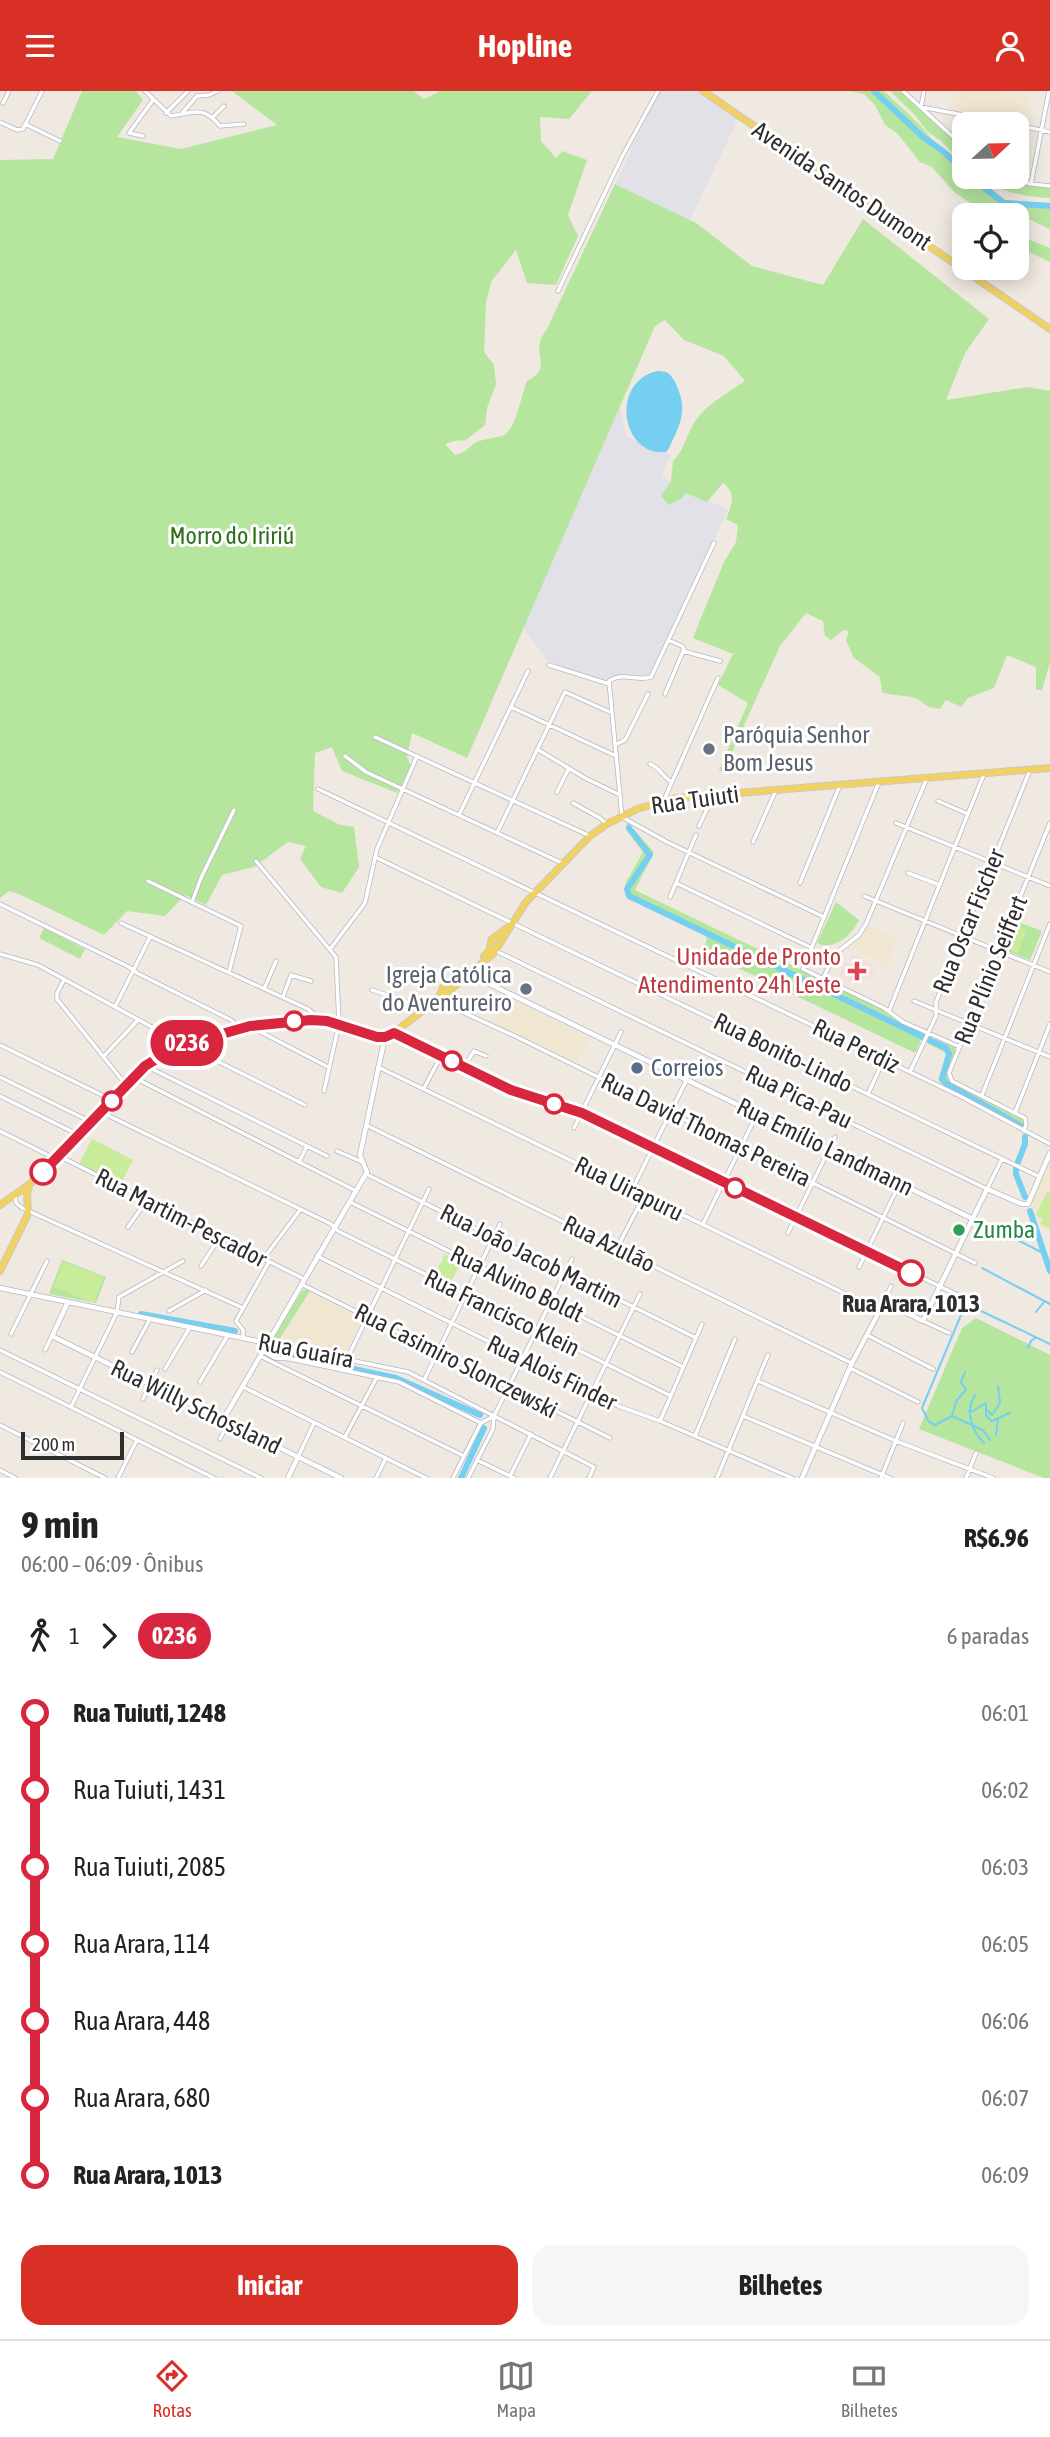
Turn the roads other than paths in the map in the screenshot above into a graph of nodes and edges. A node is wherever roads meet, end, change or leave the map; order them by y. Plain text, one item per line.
1 (9, 91) edge
2 (42, 91) edge
3 (145, 91) edge
4 (188, 91) edge
5 (218, 91) edge
6 (658, 91) edge
7 (704, 91) edge
8 (711, 91) edge
9 (902, 91) edge
10 (924, 91) edge
11 (1049, 91) edge
12 (153, 100) junction
13 (3, 103) dead end
14 (225, 106) dead end
15 (921, 107) junction
16 (166, 113) junction
17 (183, 113) junction
18 (952, 113) edge
19 (214, 116) junction
20 (0, 122) edge
21 (25, 124) junction
22 (244, 124) dead end
23 (1029, 127) edge
24 (1042, 130) junction
25 (1050, 132) edge
26 (142, 136) dead end
27 (952, 136) edge
28 (60, 141) dead end
29 (1031, 184) joint
30 (1050, 186) edge
31 (952, 257) edge
32 (984, 280) edge
33 (558, 291) dead end
34 (1050, 327) edge
35 (714, 543) dead end
36 (668, 640) junction
37 (683, 651) junction
38 (720, 661) dead end
39 (549, 665) dead end
40 (528, 671) dead end
41 (718, 678) dead end
42 (610, 684) junction
43 (648, 694) dead end
44 (665, 694) dead end
45 (511, 707) junction
46 (612, 713) junction
47 (549, 725) junction
48 (375, 737) dead end
49 (615, 745) junction
50 (537, 749) junction
51 (345, 756) dead end
52 (417, 756) junction
53 (616, 756) junction
54 (650, 764) dead end
55 (569, 768) junction
56 (1050, 768) edge
57 (1030, 770) junction
58 (984, 774) junction
59 (927, 778) junction
60 (474, 782) junction
61 (672, 782) junction
62 (879, 782) junction
63 (840, 785) junction
64 (318, 789) dead end
65 (403, 789) junction
66 (776, 790) junction
67 (556, 792) dead end
68 (620, 795) junction
69 (714, 796) junction
70 (513, 800) junction
71 (664, 800) junction
72 (938, 801) dead end
73 (573, 803) dead end
74 (234, 810) dead end
75 (968, 814) junction
76 (458, 815) junction
77 (622, 817) junction
78 (388, 823) junction
79 (896, 823) dead end
80 (1050, 823) edge
81 (607, 824) junction
82 (699, 826) dead end
83 (907, 828) junction
84 (497, 833) junction
85 (696, 835) dead end
86 (590, 836) junction
87 (753, 842) dead end
88 (955, 847) junction
89 (689, 852) junction
90 (374, 857) junction
91 (256, 860) dead end
92 (562, 863) junction
93 (993, 863) junction
94 (908, 873) dead end
95 (1028, 877) junction
96 (148, 880) dead end
97 (676, 883) junction
98 (800, 883) dead end
99 (940, 885) junction
100 (1050, 886) edge
101 (534, 893) junction
102 (864, 896) dead end
103 (670, 897) dead end
104 (876, 901) junction
105 (192, 902) junction
106 (0, 904) edge
107 (824, 917) junction
108 (925, 921) junction
109 (512, 922) junction
110 (121, 923) dead end
111 (1050, 924) edge
112 (150, 936) junction
113 (963, 936) junction
114 (493, 937) junction
115 (501, 943) junction
116 (331, 948) junction
117 (812, 948) junction
118 (496, 951) junction
119 (998, 951) junction
120 (0, 954) edge
121 (276, 961) dead end
122 (1034, 965) junction
123 (133, 971) junction
124 (229, 972) junction
125 (1050, 972) edge
126 (469, 974) junction
127 (823, 978) junction
128 (65, 979) junction
129 (311, 981) dead end
130 (264, 989) junction
131 (446, 989) junction
132 (372, 990) dead end
133 (283, 997) junction
134 (438, 1000) junction
135 (915, 1001) dead end
136 (116, 1007) junction
137 (936, 1010) junction
138 (889, 1011) junction
139 (421, 1012) junction
140 (138, 1020) junction
141 (321, 1020) junction
142 (338, 1024) junction
143 (969, 1024) junction
144 (1050, 1024) edge
145 (250, 1026) junction
146 (240, 1028) junction
147 (621, 1032) dead end
148 (394, 1033) junction
149 (926, 1036) junction
150 (385, 1037) junction
151 (1004, 1038) junction
152 (183, 1044) junction
153 (0, 1045) edge
154 (614, 1045) junction
155 (960, 1047) junction
156 (1039, 1052) junction
157 (440, 1056) junction
158 (486, 1056) dead end
159 (103, 1057) junction
160 (1050, 1057) edge
161 (884, 1059) junction
162 (145, 1066) junction
163 (378, 1067) junction
164 (464, 1067) junction
165 (693, 1067) dead end
166 (329, 1068) junction
167 (910, 1072) junction
168 (0, 1077) edge
169 (133, 1077) junction
170 (599, 1077) junction
171 (687, 1080) junction
172 (126, 1085) junction
173 (424, 1089) junction
174 (324, 1091) dead end
175 (868, 1094) junction
176 (981, 1095) junction
177 (0, 1096) edge
178 (112, 1100) junction
179 (304, 1105) dead end
180 (101, 1112) junction
181 (582, 1113) junction
182 (670, 1113) junction
183 (1015, 1113) junction
184 (757, 1114) junction
185 (91, 1122) junction
186 (366, 1125) junction
187 (574, 1128) dead end
188 (1024, 1131) junction
189 (2, 1132) edge
190 (79, 1135) junction
191 (0, 1137) edge
192 (835, 1137) dead end
193 (1050, 1144) edge
194 (307, 1146) junction
195 (741, 1147) junction
196 (653, 1148) junction
197 (829, 1149) junction
198 (337, 1151) dead end
199 (1050, 1153) edge
200 (327, 1156) dead end
201 (57, 1157) junction
202 (1002, 1159) junction
203 (299, 1162) junction
204 (362, 1162) junction
205 (366, 1174) junction
206 (1040, 1177) junction
207 (724, 1182) junction
208 (812, 1183) junction
209 (30, 1184) junction
210 (900, 1184) junction
211 (429, 1189) dead end
212 (987, 1189) junction
213 (632, 1190) junction
214 (356, 1191) junction
215 (15, 1196) junction
216 (644, 1196) junction
217 (147, 1200) junction
218 (27, 1202) junction
219 (350, 1202) junction
220 (423, 1202) junction
221 (0, 1205) edge
222 (28, 1210) junction
223 (300, 1210) junction
224 (796, 1217) junction
225 (883, 1217) junction
226 (973, 1219) junction
227 (500, 1224) dead end
228 (703, 1224) junction
229 (128, 1227) dead end
230 (334, 1228) junction
231 (992, 1229) dead end
232 (409, 1231) junction
233 (788, 1233) dead end
234 (220, 1237) junction
235 (494, 1238) junction
236 (617, 1248) junction
237 (867, 1251) junction
238 (956, 1254) junction
239 (317, 1256) junction
240 (263, 1259) junction
241 (395, 1259) junction
242 (572, 1259) dead end
243 (47, 1261) dead end
244 (183, 1261) dead end
245 (270, 1262) junction
246 (975, 1263) dead end
247 (201, 1266) dead end
248 (480, 1266) junction
249 (859, 1267) dead end
250 (0, 1271) edge
251 (162, 1273) junction
252 (565, 1273) junction
253 (302, 1282) junction
254 (891, 1286) dead end
255 (940, 1287) junction
256 (0, 1288) edge
257 (381, 1288) junction
258 (206, 1290) junction
259 (30, 1294) junction
260 (640, 1294) dead end
261 (466, 1295) junction
262 (965, 1299) dead end
263 (551, 1301) junction
264 (68, 1302) junction
265 (243, 1308) junction
266 (634, 1308) junction
267 (880, 1309) junction
268 (169, 1311) dead end
269 (117, 1312) junction
270 (367, 1317) junction
271 (150, 1319) junction
272 (923, 1321) junction
273 (452, 1323) junction
274 (702, 1324) dead end
275 (190, 1327) junction
276 (537, 1330) junction
277 (949, 1333) dead end
278 (11, 1334) dead end
279 (228, 1335) junction
280 (867, 1335) junction
281 (52, 1336) junction
282 (620, 1336) junction
283 (243, 1338) junction
284 (696, 1338) junction
285 (734, 1339) dead end
286 (267, 1343) junction
287 (0, 1350) edge
288 (45, 1350) dead end
289 (132, 1352) dead end
290 (438, 1352) junction
291 (261, 1353) junction
292 (768, 1355) dead end
293 (95, 1358) junction
294 (347, 1359) junction
295 (522, 1359) junction
296 (606, 1364) junction
297 (851, 1366) junction
298 (683, 1367) junction
299 (165, 1369) dead end
300 (933, 1369) dead end
301 (158, 1370) dead end
302 (0, 1372) edge
303 (377, 1377) junction
304 (424, 1380) junction
305 (758, 1381) junction
306 (200, 1382) dead end
307 (150, 1385) junction
308 (242, 1387) junction
309 (508, 1387) junction
310 (80, 1389) junction
311 (592, 1393) junction
312 (671, 1396) junction
313 (143, 1399) dead end
314 (918, 1402) dead end
315 (362, 1406) junction
316 (71, 1407) junction
317 (829, 1413) junction
318 (494, 1416) junction
319 (743, 1416) junction
320 (660, 1421) junction
321 (225, 1422) junction
322 (578, 1422) junction
323 (314, 1423) junction
324 (481, 1423) junction
325 (903, 1423) dead end
326 (0, 1425) edge
327 (531, 1434) junction
328 (695, 1436) junction
329 (345, 1438) junction
330 (610, 1438) dead end
331 (220, 1439) dead end
332 (137, 1440) junction
333 (896, 1441) junction
334 (815, 1447) junction
335 (728, 1450) junction
336 (563, 1451) junction
337 (976, 1453) dead end
338 (464, 1456) junction
339 (298, 1457) junction
340 (386, 1458) junction
341 (477, 1460) junction
342 (970, 1469) junction
343 (0, 1471) edge
344 (512, 1477) edge
345 (882, 1477) edge
346 (15, 1478) edge
347 (105, 1478) edge
348 (118, 1478) edge
349 (215, 1478) edge
350 (261, 1478) edge
351 (288, 1478) edge
352 (341, 1478) edge
353 (376, 1478) edge
354 (426, 1478) edge
355 (453, 1478) edge
356 (468, 1478) edge
357 (550, 1478) edge
358 (589, 1478) edge
359 (717, 1478) edge
360 (792, 1478) edge
361 (802, 1478) edge
362 (890, 1478) edge
363 (966, 1478) edge
364 (993, 1478) edge

1 - 13 street
2 - 21 street
3 - 12 street
4 - 16 street
5 - 17 street
6 - 33 street
7 - 34 main road, Avenida Santos Dumont
8 - 31 main road, Avenida Santos Dumont
9 - 15 street
10 - 15 street
11 - 24 street
12 - 16 street
12 - 26 street
14 - 19 street
15 - 18 street
15 - 27 street
16 - 17 street
17 - 19 street
19 - 22 street
20 - 21 street
21 - 28 street
23 - 24 street
24 - 25 street
24 - 29 street
29 - 30 street
32 - 34 main road, Avenida Santos Dumont
35 - 36 street
36 - 37 street
36 - 42 street
37 - 38 street
37 - 44 street
39 - 42 street
40 - 45 street
41 - 61 street
42 - 46 street
43 - 49 street
45 - 47 street
45 - 60 street
46 - 47 street
46 - 49 street
47 - 50 street
47 - 53 street
48 - 52 street
49 - 53 street
50 - 55 street
50 - 70 street
51 - 65 street
52 - 60 street
52 - 65 street
53 - 68 street
54 - 61 street
55 - 67 street
55 - 68 street
56 - 57 main road, Rua Tuiuti
57 - 58 main road, Rua Tuiuti
57 - 93 street, Rua Oscar Fischer
58 - 59 main road, Rua Tuiuti
58 - 75 street
59 - 62 main road, Rua Tuiuti
59 - 83 street
60 - 70 street
60 - 76 street
61 - 71 street
62 - 63 main road, Rua Tuiuti
62 - 107 street
63 - 66 main road, Rua Tuiuti
63 - 98 street
64 - 78 street, Rua Perdiz
65 - 76 street
65 - 78 street
66 - 69 main road, Rua Tuiuti
66 - 87 street
68 - 77 street
69 - 71 main road, Rua Tuiuti
69 - 82 street
70 - 84 street
70 - 86 street
71 - 77 main road, Rua Tuiuti
72 - 75 street
73 - 81 street
74 - 105 street
75 - 88 street
76 - 84 street
77 - 81 main road, Rua Tuiuti
77 - 89 street
78 - 90 street
78 - 101 street, Rua Perdiz
79 - 83 street
80 - 95 street, Rua Plínio Seiffert
81 - 86 main road, Rua Tuiuti
83 - 88 street
83 - 104 street
84 - 92 street
85 - 89 street
86 - 92 main road, Rua Tuiuti
88 - 93 street
88 - 99 street
89 - 97 street
89 - 107 street
90 - 109 street, Rua Bonito-Lindo
90 - 116 street
91 - 116 street
92 - 101 main road, Rua Tuiuti
93 - 95 street
93 - 113 street, Rua Oscar Fischer
94 - 99 street
95 - 100 street
95 - 119 street, Rua Plínio Seiffert
96 - 105 street
97 - 103 street
97 - 117 street
99 - 108 street
101 - 109 main road, Rua Tuiuti
101 - 161 street, Rua Perdiz
102 - 104 street
104 - 108 street
104 - 127 street
105 - 124 street
106 - 123 street
107 - 117 street
108 - 113 street
108 - 138 street
109 - 114 main road, Rua Tuiuti
109 - 115 main road, Rua Tuiuti
109 - 175 street, Rua Bonito-Lindo
110 - 112 street
111 - 122 street
112 - 123 street
112 - 124 street
113 - 119 street
113 - 137 street, Rua Oscar Fischer
114 - 115 main road
114 - 131 main road, Rua Tuiuti
115 - 118 main road, Rua Tuiuti
116 - 142 street
117 - 127 street
118 - 126 main road, Rua Tuiuti
118 - 212 street, Rua Pica-Pau
119 - 122 street
119 - 143 street, Rua Plínio Seiffert
120 - 128 street
121 - 130 street
122 - 125 street
122 - 151 street
123 - 136 street
123 - 146 street
124 - 130 street
126 - 131 main road, Rua Tuiuti
126 - 154 street, Rua Emílio Landmann
127 - 138 street
128 - 136 street
128 - 159 street
129 - 133 street
130 - 133 street
131 - 134 main road, Rua Tuiuti
132 - 139 street
133 - 141 street
134 - 139 main road, Rua Tuiuti
134 - 170 street, Rua David Thomas Pereira
135 - 137 street
136 - 140 street
137 - 143 street
137 - 149 street, Rua Oscar Fischer
138 - 149 street
139 - 148 main road, Rua Tuiuti
140 - 152 street
140 - 159 street
141 - 142 main road
141 - 145 main road
142 - 150 main road
142 - 166 street
143 - 151 street
143 - 155 street, Rua Plínio Seiffert
144 - 156 street
145 - 146 main road
145 - 166 street
146 - 152 main road
147 - 154 street
148 - 150 main road, Rua Tuiuti
148 - 157 street
149 - 155 street
149 - 167 street, Rua Oscar Fischer
150 - 163 street
151 - 156 street
151 - 176 street
152 - 162 main road
152 - 179 street
153 - 178 street
154 - 170 street
154 - 171 street, Rua Emílio Landmann
155 - 176 street, Rua Plínio Seiffert
156 - 160 street
156 - 183 street
157 - 164 street
157 - 173 street
158 - 164 street
159 - 172 street
161 - 167 street, Rua Perdiz
161 - 175 street
162 - 169 main road
162 - 194 street
163 - 173 street, Rua Uirapuru
163 - 186 street
164 - 181 street
165 - 171 street
166 - 174 street
167 - 188 street, Rua Perdiz
168 - 185 street
169 - 172 main road
169 - 203 street
170 - 181 street
170 - 182 street, Rua David Thomas Pereira
171 - 182 street
171 - 184 street, Rua Emílio Landmann
172 - 178 main road
173 - 213 street, Rua Uirapuru
175 - 202 street, Rua Bonito-Lindo
176 - 183 street
177 - 190 street
178 - 180 main road
180 - 185 main road
180 - 223 street, Rua Francisco Klein
181 - 187 street
181 - 196 street
182 - 195 street, Rua David Thomas Pereira
182 - 196 street
183 - 188 street
184 - 195 street
184 - 197 street, Rua Emílio Landmann
185 - 190 main road
186 - 204 street
186 - 236 street, Rua Azulão
188 - 193 street, Rua Perdiz
189 - 191 street
189 - 201 street, Rua Martim-Pescador
190 - 201 main road
192 - 197 street
194 - 200 street
194 - 203 street
195 - 207 street
195 - 208 street, Rua David Thomas Pereira
196 - 207 street
196 - 213 street
197 - 208 street
197 - 210 street, Rua Emílio Landmann
198 - 204 street
199 - 206 street
201 - 209 main road
201 - 217 street, Rua Martim-Pescador
202 - 206 street, Rua Bonito-Lindo
202 - 212 street
203 - 214 street
204 - 205 street
205 - 214 street
205 - 220 street, Rua João Jacob Martim
206 - 212 street, Rua Pica-Pau
207 - 224 street
207 - 228 street
208 - 224 street
208 - 225 street, Rua David Thomas Pereira
209 - 215 main road
209 - 218 main road
210 - 225 street
210 - 226 street, Rua Emílio Landmann
211 - 220 street
212 - 226 street
213 - 216 street, Rua Uirapuru
214 - 219 street
215 - 218 main road
215 - 221 main road
215 - 222 street
216 - 228 street, Rua Uirapuru
216 - 236 street
217 - 229 street
217 - 234 street, Rua Martim-Pescador
218 - 222 main road
219 - 230 street
219 - 232 street, Rua Alvino Boldt
220 - 232 street
220 - 235 street, Rua João Jacob Martim
222 - 250 main road
222 - 251 street
223 - 230 street, Rua Francisco Klein
223 - 240 street
224 - 233 street
224 - 237 street
225 - 237 street
225 - 238 street, Rua David Thomas Pereira
226 - 231 street, Rua Emílio Landmann
226 - 238 street
227 - 235 street
228 - 267 street, Rua Uirapuru
230 - 239 street
230 - 241 street, Rua Francisco Klein
232 - 241 street
232 - 248 street, Rua Alvino Boldt
234 - 240 street, Rua Martim-Pescador
234 - 247 street
235 - 248 street
235 - 252 street, Rua João Jacob Martim
236 - 297 street, Rua Azulão
237 - 249 street
237 - 255 street
238 - 246 street, Rua David Thomas Pereira
238 - 255 street
239 - 253 street
239 - 257 street, Rua Alois Finder
240 - 245 street, Rua Martim-Pescador
241 - 257 street
241 - 261 street, Rua Francisco Klein
242 - 252 street
243 - 259 street
244 - 251 street
245 - 253 street, Rua Martim-Pescador
245 - 265 street
248 - 261 street
248 - 263 street, Rua Alvino Boldt
251 - 258 street
251 - 269 street
252 - 263 street
252 - 266 street, Rua João Jacob Martim
253 - 270 street, Rua Casimiro Slonczewski
253 - 286 street
254 - 267 street
255 - 262 street
255 - 272 street
256 - 259 street, Rua Guaíra
257 - 270 street
257 - 273 street, Rua Alois Finder
258 - 265 street
258 - 268 street
259 - 264 street, Rua Guaíra
259 - 278 street
260 - 266 street
261 - 273 street
261 - 276 street, Rua Francisco Klein
263 - 276 street
263 - 282 street, Rua Alvino Boldt
264 - 269 street, Rua Guaíra
264 - 281 street
265 - 283 street
266 - 282 street
266 - 284 street, Rua João Jacob Martim
267 - 272 street
267 - 280 street
269 - 271 street, Rua Guaíra
269 - 293 street
270 - 290 street, Rua Casimiro Slonczewski
270 - 294 street
271 - 275 street, Rua Guaíra
271 - 289 street
272 - 277 street
273 - 290 street
273 - 295 street, Rua Alois Finder
274 - 284 street
275 - 279 street, Rua Guaíra
275 - 299 street
276 - 295 street
276 - 296 street, Rua Francisco Klein
279 - 283 street, Rua Guaíra
279 - 306 street
280 - 297 street
280 - 300 street
281 - 288 street
281 - 293 street, Rua Willy Schossland
282 - 296 street
282 - 298 street, Rua Alvino Boldt
283 - 286 street, Rua Guaíra
284 - 298 street
285 - 328 street
286 - 291 street
286 - 294 street, Rua Guaíra
287 - 310 street
290 - 304 street
290 - 309 street, Rua Casimiro Slonczewski
291 - 303 street
291 - 308 street
291 - 315 street
292 - 305 street
293 - 307 street, Rua Willy Schossland
293 - 310 street
294 - 304 street, Rua Guaíra
295 - 309 street
295 - 311 street, Rua Alois Finder
296 - 311 street
296 - 312 street, Rua Francisco Klein
297 - 314 street, Rua Azulão
297 - 317 street
298 - 312 street
301 - 307 street
302 - 316 street
303 - 315 street
303 - 324 street
304 - 318 street, Rua Guaíra
305 - 317 street
305 - 319 street
307 - 313 street
307 - 321 street, Rua Willy Schossland
308 - 321 street
308 - 323 street
309 - 318 street
309 - 322 street, Rua Casimiro Slonczewski
310 - 316 street
310 - 350 street
311 - 320 street, Rua Alois Finder
311 - 322 street
312 - 320 street
315 - 329 street
315 - 338 street
316 - 332 street
317 - 333 street
317 - 334 street
318 - 324 street
318 - 327 street, Rua Guaíra
318 - 341 street
319 - 334 street
319 - 335 street
320 - 328 street, Rua Alois Finder
321 - 331 street
321 - 339 street, Rua Willy Schossland
322 - 330 street, Rua Casimiro Slonczewski
322 - 336 street
323 - 329 street
323 - 339 street
324 - 338 street
325 - 333 street
326 - 347 street
327 - 336 street, Rua Guaíra
327 - 344 street
328 - 335 street, Rua Alois Finder
329 - 340 street
332 - 348 street
332 - 349 street
333 - 342 street
333 - 345 street
334 - 345 street
334 - 361 street
335 - 359 street
335 - 360 street, Rua Alois Finder
336 - 357 street
336 - 358 street, Rua Guaíra
337 - 342 street
338 - 355 street
339 - 351 street
339 - 352 street, Rua Willy Schossland
340 - 353 street
340 - 354 street
341 - 344 street
341 - 356 street
342 - 363 street
342 - 364 street
343 - 346 street
345 - 362 street

